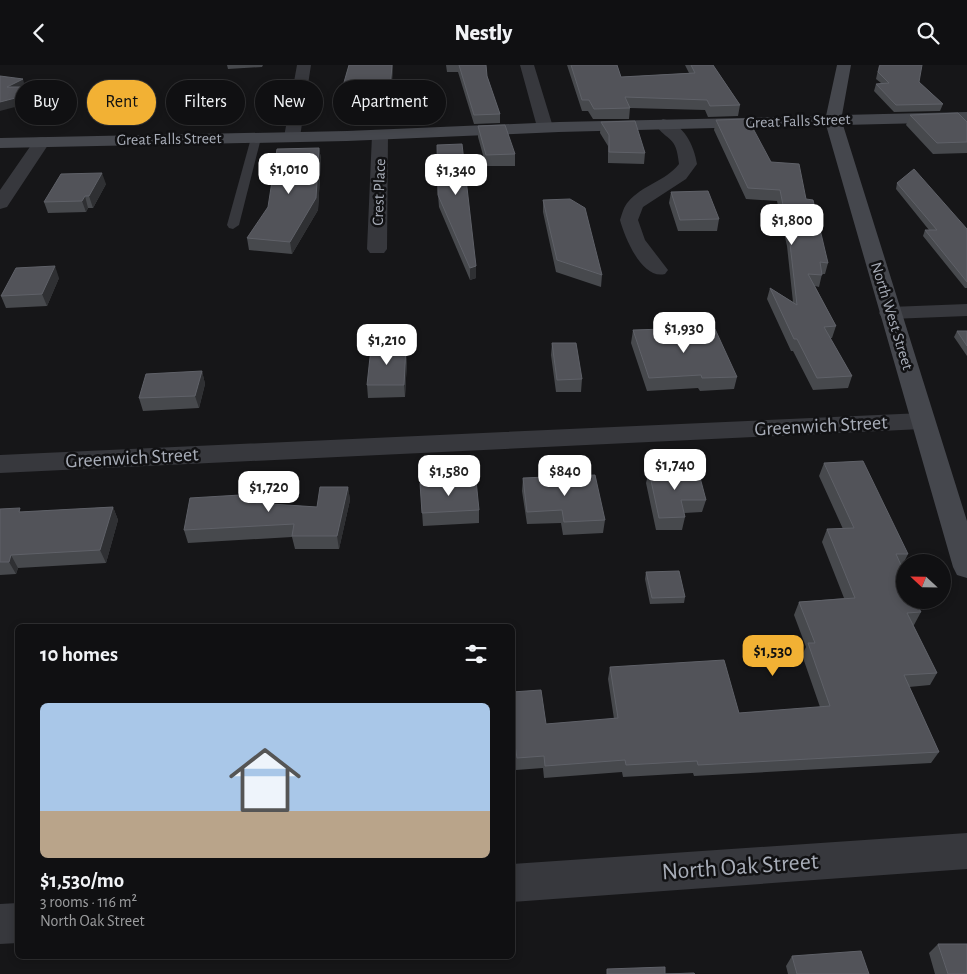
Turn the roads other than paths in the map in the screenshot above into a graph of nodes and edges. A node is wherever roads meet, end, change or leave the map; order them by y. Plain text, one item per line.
1 (304, 65) edge
2 (527, 65) edge
3 (844, 65) edge
4 (967, 117) edge
5 (833, 120) junction
6 (663, 124) junction
7 (545, 127) junction
8 (380, 135) junction
9 (292, 137) junction
10 (256, 138) junction
11 (42, 142) junction
12 (0, 143) edge
13 (0, 203) edge
14 (233, 225) dead end
15 (377, 249) dead end
16 (658, 270) dead end
17 (967, 310) edge
18 (890, 313) junction
19 (922, 421) junction
20 (0, 464) edge
21 (967, 567) edge
22 (967, 851) edge
23 (515, 883) edge
24 (15, 923) edge
25 (0, 924) edge

1 - 9 street
2 - 7 street
3 - 5 main road, North West Street
4 - 5 main road, Great Falls Street
5 - 6 main road, Great Falls Street
5 - 18 main road, North West Street
6 - 7 main road, Great Falls Street
6 - 16 street
7 - 8 main road, Great Falls Street
8 - 9 main road, Great Falls Street
8 - 15 street, Crest Place
9 - 10 main road, Great Falls Street
10 - 11 main road, Great Falls Street
10 - 14 lane
11 - 12 main road, Great Falls Street
11 - 13 street
17 - 18 street
18 - 19 main road, North West Street
19 - 20 street, Greenwich Street
19 - 21 main road, North West Street
22 - 23 street, North Oak Street
24 - 25 street

